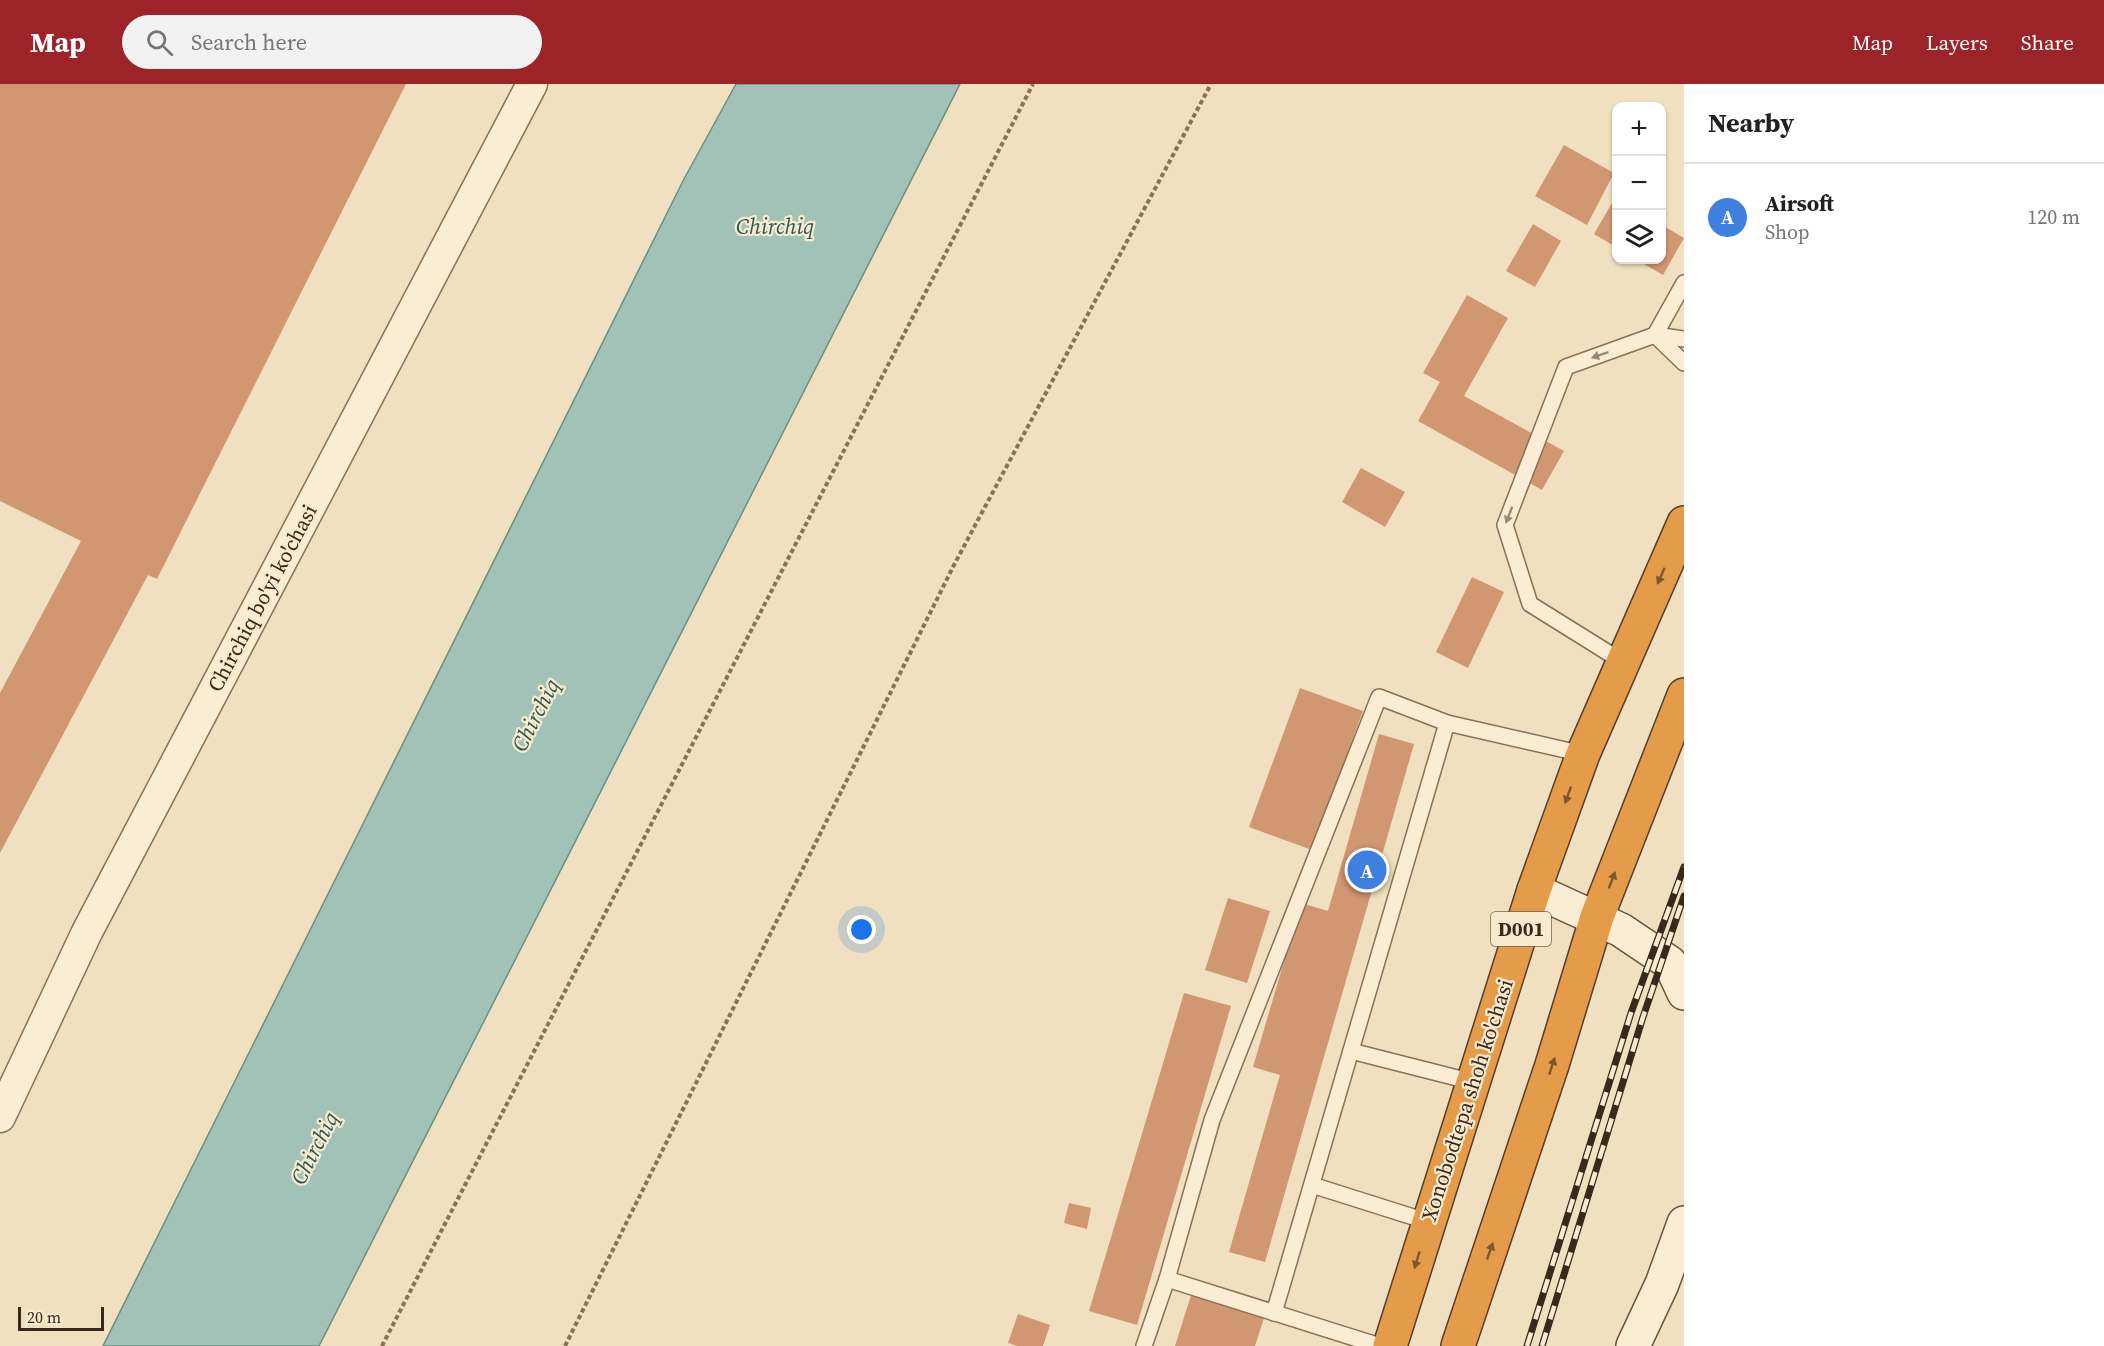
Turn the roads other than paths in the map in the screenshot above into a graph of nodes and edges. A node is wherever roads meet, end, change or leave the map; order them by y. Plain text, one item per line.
1 (532, 84) edge
2 (1684, 283) edge
3 (1655, 335) junction
4 (1684, 339) edge
5 (1684, 363) edge
6 (1684, 523) edge
7 (1623, 662) junction
8 (1684, 695) edge
9 (1447, 723) junction
10 (1583, 754) junction
11 (1534, 890) junction
12 (1598, 917) junction
13 (1684, 993) edge
14 (1351, 1051) junction
15 (1473, 1082) junction
16 (0, 1117) edge
17 (1312, 1185) junction
18 (1429, 1221) junction
19 (1684, 1223) edge
20 (1167, 1279) junction
21 (1274, 1313) junction
22 (1144, 1346) edge
23 (1380, 1346) edge
24 (1390, 1346) edge
25 (1458, 1346) edge
26 (1633, 1346) edge

1 - 16 street, Chirchiq bo'yi ko'chasi
2 - 3 lane
3 - 4 lane
3 - 5 lane
3 -> 7 lane
6 -> 7 highway, Xonobodtepa shoh ko'chasi / D001
7 - 10 highway, Xonobodtepa shoh ko'chasi / D001
12 -> 8 highway
9 - 10 lane
9 - 14 lane
9 - 20 lane
10 -> 11 highway, Xonobodtepa shoh ko'chasi / D001
11 - 12 street
11 - 15 highway, Xonobodtepa shoh ko'chasi / D001
12 - 13 street
25 -> 12 highway
14 - 15 lane
14 - 17 lane
15 - 18 highway, Xonobodtepa shoh ko'chasi / D001
17 - 18 lane
17 - 21 lane
18 -> 24 highway, Xonobodtepa shoh ko'chasi / D001
19 - 26 street
20 - 21 lane
20 - 22 lane
21 - 23 lane

